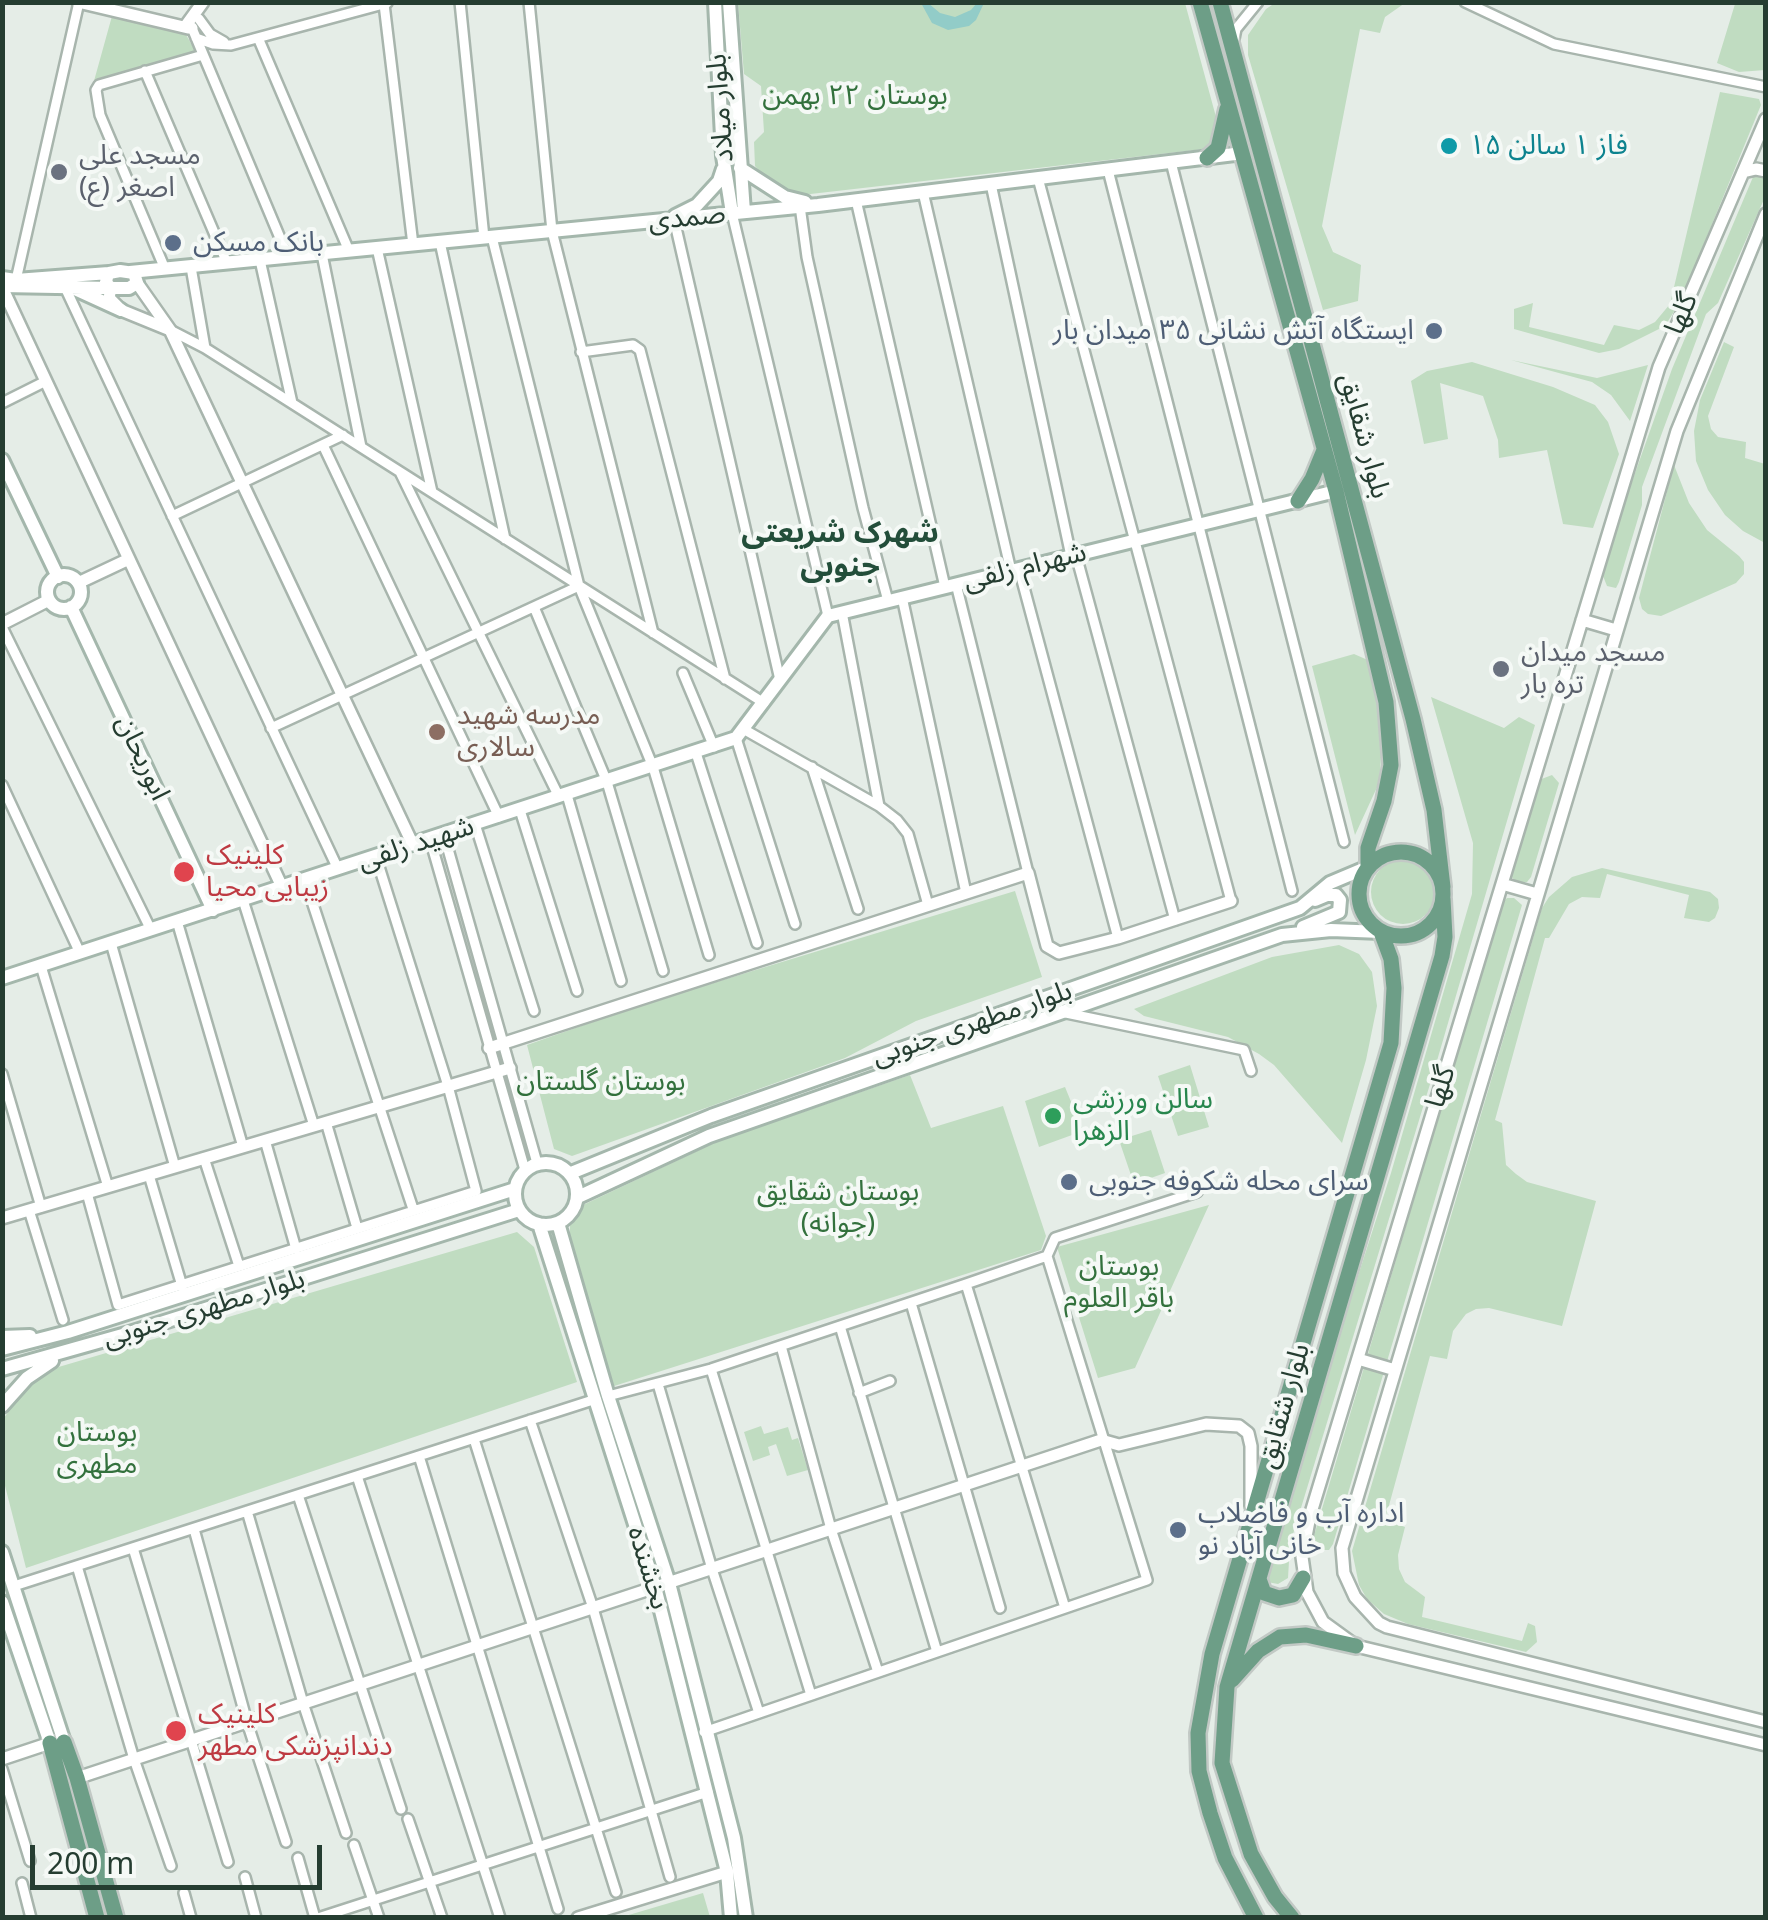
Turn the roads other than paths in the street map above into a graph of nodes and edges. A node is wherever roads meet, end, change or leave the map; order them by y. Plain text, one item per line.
1 (78, 2) edge
2 (145, 2) edge
3 (203, 2) edge
4 (212, 2) edge
5 (460, 2) edge
6 (528, 2) edge
7 (1200, 2) edge
8 (1220, 2) edge
9 (1258, 2) edge
10 (1465, 2) edge
11 (387, 3) edge
12 (722, 3) edge
13 (141, 18) junction
14 (193, 28) junction
15 (258, 40) junction
16 (232, 45) junction
17 (1232, 46) junction
18 (203, 54) junction
19 (145, 72) junction
20 (1766, 87) edge
21 (1228, 100) junction
22 (1766, 119) edge
23 (1260, 148) junction
24 (1244, 154) junction
25 (1207, 158) junction
26 (1171, 162) junction
27 (724, 166) junction
28 (740, 168) junction
29 (1108, 170) junction
30 (1744, 172) junction
31 (1766, 172) edge
32 (1038, 178) junction
33 (991, 184) junction
34 (923, 192) junction
35 (856, 200) junction
36 (818, 205) junction
37 (800, 206) junction
38 (738, 212) junction
39 (1766, 214) edge
40 (671, 219) junction
41 (552, 231) junction
42 (488, 237) junction
43 (440, 242) junction
44 (413, 245) junction
45 (377, 248) junction
46 (348, 251) junction
47 (322, 254) junction
48 (288, 257) junction
49 (260, 260) junction
50 (227, 263) junction
51 (191, 266) junction
52 (160, 270) junction
53 (133, 277) junction
54 (110, 280) junction
55 (64, 282) junction
56 (6, 283) edge
57 (120, 310) junction
58 (170, 330) junction
59 (206, 348) junction
60 (582, 352) junction
61 (46, 382) junction
62 (2, 403) edge
63 (292, 403) junction
64 (343, 435) junction
65 (322, 445) junction
66 (361, 447) junction
67 (1324, 450) junction
68 (2, 460) edge
69 (400, 472) junction
70 (242, 483) junction
71 (1352, 488) junction
72 (432, 492) junction
73 (1336, 492) junction
74 (1298, 500) junction
75 (1261, 510) junction
76 (172, 516) junction
77 (1197, 525) junction
78 (505, 539) junction
79 (1136, 540) junction
80 (1074, 556) junction
81 (129, 558) junction
82 (1015, 570) junction
83 (58, 576) junction
84 (78, 584) junction
85 (579, 586) junction
86 (951, 586) junction
87 (895, 599) junction
88 (49, 600) junction
89 (71, 607) junction
90 (534, 607) junction
91 (835, 614) junction
92 (1582, 620) junction
93 (2, 626) edge
94 (1616, 630) junction
95 (478, 632) junction
96 (652, 633) junction
97 (424, 658) junction
98 (683, 674) dead end
99 (725, 679) junction
100 (780, 680) junction
101 (342, 695) junction
102 (764, 704) junction
103 (271, 728) junction
104 (741, 734) junction
105 (714, 747) junction
106 (696, 753) junction
107 (654, 766) junction
108 (812, 768) junction
109 (607, 782) junction
110 (2, 785) edge
111 (563, 796) junction
112 (879, 806) junction
113 (520, 810) junction
114 (499, 817) junction
115 (475, 824) junction
116 (444, 835) junction
117 (430, 840) junction
118 (1344, 842) dead end
119 (412, 845) junction
120 (376, 857) junction
121 (1368, 867) junction
122 (338, 869) junction
123 (1028, 873) junction
124 (305, 880) junction
125 (1502, 884) junction
126 (282, 887) junction
127 (1292, 890) dead end
128 (966, 893) junction
129 (1443, 893) junction
130 (1537, 894) junction
131 (243, 900) junction
132 (1231, 900) joint
133 (928, 906) junction
134 (1300, 908) junction
135 (858, 909) dead end
136 (213, 910) junction
137 (1174, 920) junction
138 (176, 922) junction
139 (795, 924) dead end
140 (151, 930) junction
141 (1380, 932) junction
142 (1282, 935) junction
143 (1118, 938) junction
144 (111, 943) junction
145 (757, 943) dead end
146 (80, 953) junction
147 (709, 955) dead end
148 (41, 966) junction
149 (663, 971) dead end
150 (2, 978) edge
151 (621, 981) dead end
152 (578, 991) dead end
153 (534, 1011) dead end
154 (1066, 1013) junction
155 (503, 1042) junction
156 (489, 1048) junction
157 (503, 1070) junction
158 (1252, 1071) dead end
159 (2, 1074) edge
160 (448, 1086) junction
161 (380, 1106) junction
162 (320, 1124) junction
163 (265, 1140) junction
164 (243, 1147) junction
165 (204, 1158) junction
166 (175, 1167) junction
167 (531, 1167) junction
168 (148, 1174) junction
169 (571, 1174) junction
170 (108, 1187) junction
171 (515, 1190) junction
172 (1197, 1192) dead end
173 (87, 1193) junction
174 (578, 1197) junction
175 (35, 1208) junction
176 (413, 1209) junction
177 (519, 1210) junction
178 (2, 1218) edge
179 (558, 1223) junction
180 (539, 1224) junction
181 (357, 1228) junction
182 (296, 1249) junction
183 (1047, 1256) junction
184 (238, 1266) junction
185 (966, 1284) junction
186 (182, 1286) junction
187 (911, 1303) junction
188 (65, 1326) junction
189 (840, 1326) junction
190 (3, 1338) edge
191 (781, 1346) junction
192 (76, 1349) junction
193 (1358, 1358) junction
194 (2, 1369) edge
195 (712, 1370) junction
196 (1395, 1370) junction
197 (890, 1381) dead end
198 (658, 1384) junction
199 (859, 1393) junction
200 (602, 1398) junction
201 (2, 1406) edge
202 (530, 1420) junction
203 (474, 1439) junction
204 (1102, 1440) junction
205 (419, 1456) junction
206 (1024, 1466) junction
207 (356, 1476) junction
208 (964, 1486) junction
209 (298, 1495) junction
210 (893, 1509) junction
211 (248, 1511) junction
212 (194, 1528) junction
213 (831, 1529) junction
214 (1249, 1529) junction
215 (133, 1548) junction
216 (768, 1550) junction
217 (2, 1552) edge
218 (76, 1566) junction
219 (712, 1568) junction
220 (1259, 1578) junction
221 (1303, 1578) junction
222 (669, 1582) junction
223 (14, 1586) junction
224 (655, 1587) junction
225 (2, 1602) edge
226 (593, 1608) junction
227 (1000, 1608) dead end
228 (1065, 1608) junction
229 (534, 1627) junction
230 (478, 1646) junction
231 (1356, 1646) junction
232 (10, 1647) edge
233 (937, 1652) junction
234 (417, 1666) junction
235 (1551, 1668) junction
236 (878, 1672) junction
237 (362, 1684) junction
238 (1227, 1687) junction
239 (1631, 1688) junction
240 (1546, 1690) junction
241 (811, 1695) junction
242 (303, 1703) junction
243 (1625, 1710) junction
244 (1728, 1712) junction
245 (760, 1713) junction
246 (247, 1722) junction
247 (1766, 1722) edge
248 (701, 1733) junction
249 (1722, 1734) junction
250 (190, 1741) junction
251 (57, 1742) junction
252 (1766, 1745) edge
253 (2, 1758) edge
254 (134, 1759) junction
255 (2, 1769) edge
256 (77, 1778) junction
257 (708, 1792) junction
258 (402, 1809) dead end
259 (651, 1810) junction
260 (408, 1819) dead end
261 (596, 1828) junction
262 (346, 1833) dead end
263 (286, 1842) dead end
264 (354, 1845) dead end
265 (540, 1846) junction
266 (298, 1858) dead end
267 (30, 1862) dead end
268 (228, 1862) dead end
269 (482, 1864) junction
270 (171, 1866) dead end
271 (728, 1872) junction
272 (245, 1877) dead end
273 (670, 1878) dead end
274 (430, 1882) junction
275 (22, 1884) dead end
276 (616, 1892) dead end
277 (184, 1893) dead end
278 (374, 1900) junction
279 (558, 1910) dead end
280 (32, 1918) edge
281 (98, 1918) edge
282 (116, 1918) edge
283 (191, 1918) edge
284 (256, 1918) edge
285 (317, 1918) edge
286 (379, 1918) edge
287 (442, 1918) edge
288 (500, 1918) edge
289 (578, 1918) edge
290 (731, 1918) edge
291 (746, 1918) edge
292 (1256, 1918) edge
293 (1292, 1918) edge

1 - 13 street
1 - 56 street
2 - 13 street
3 - 14 street
4 - 14 street
5 - 42 street
6 - 41 street
7 - 21 main road, بلوار شقایق
8 - 17 main road, بلوار شقایق
9 - 17 street
10 - 20 street
11 - 15 street
11 - 44 street
12 - 27 main road, بلوار میلاد
12 - 28 main road, بلوار میلاد
13 - 14 street
14 - 16 street
14 - 16 street
14 - 18 street
15 - 16 street
15 - 46 street
17 - 23 main road, بلوار شقایق
18 - 19 street
18 - 48 street
19 - 50 street
19 - 52 street
21 - 24 main road, بلوار شقایق
21 - 25 main road
22 - 30 street, گلها
23 - 24 main road
23 - 71 main road, بلوار شقایق
24 - 25 main road, صمدی
24 - 67 main road, بلوار شقایق
25 - 26 main road, صمدی
26 - 29 main road, صمدی
26 - 75 street
27 - 38 main road, بلوار میلاد
27 - 40 main road
28 - 36 main road
28 - 38 main road, بلوار میلاد
29 - 32 main road, صمدی
29 - 77 street
30 - 31 street
30 - 92 street, گلها
32 - 33 main road, صمدی
32 - 79 street
33 - 34 main road, صمدی
33 - 80 street
34 - 35 main road, صمدی
34 - 82 street
35 - 36 main road, صمدی
35 - 86 street
36 - 37 main road, صمدی
37 - 38 main road, صمدی
37 - 87 street
38 - 40 main road, صمدی
38 - 91 street
39 - 94 street, گلها
40 - 41 main road, صمدی
40 - 100 street
41 - 42 main road, صمدی
41 - 60 street
42 - 43 main road, صمدی
42 - 85 street
43 - 44 main road, صمدی
43 - 78 street
44 - 45 main road, صمدی
45 - 46 main road, صمدی
45 - 72 street
46 - 47 main road, صمدی
47 - 48 main road, صمدی
47 - 66 street
48 - 49 main road, صمدی
49 - 50 main road, صمدی
49 - 63 street
50 - 51 main road, صمدی
51 - 52 main road, صمدی
51 - 59 street
52 - 53 main road
53 - 54 main road
53 - 58 street
54 - 55 main road
54 - 57 street
55 - 56 main road
55 - 57 main road
55 - 76 street
56 - 61 street
57 - 58 street
58 - 59 street
58 - 70 street
59 - 63 street
60 - 96 street
60 - 99 street
61 - 62 street
61 - 81 street
63 - 64 street
64 - 65 street
64 - 66 street
65 - 70 street
65 - 97 street
66 - 69 street
67 - 73 main road, بلوار شقایق
67 - 74 main road
68 - 83 main road
69 - 72 street
69 - 95 street
70 - 76 street
70 - 101 street
71 - 73 main road
71 - 129 main road, بلوار شقایق
72 - 78 street
73 - 74 main road, شهرام زلفی
73 - 121 main road, بلوار شقایق
74 - 75 main road, شهرام زلفی
75 - 77 main road, شهرام زلفی
75 - 118 street
76 - 103 street
77 - 79 main road, شهرام زلفی
77 - 127 street
78 - 85 street
79 - 80 main road, شهرام زلفی
79 - 132 street
80 - 82 main road, شهرام زلفی
80 - 137 street
81 - 84 street
81 - 126 street
82 - 86 main road, شهرام زلفی
82 - 143 street
83 - 84 main road
83 - 88 main road
84 - 89 main road
85 - 90 street
85 - 96 street
85 - 107 street
86 - 87 main road, شهرام زلفی
86 - 123 street
87 - 91 main road, شهرام زلفی
87 - 128 street
88 - 89 main road
88 - 93 street
89 - 136 main road, ابوریحان
90 - 95 street
90 - 109 street
91 - 100 main road
91 - 112 street
92 - 94 street
92 - 125 street, گلها
93 - 140 street
94 - 130 street, گلها
95 - 97 street
95 - 111 street
96 - 99 street
97 - 101 street
97 - 114 street
98 - 105 street
99 - 102 street
100 - 102 main road
101 - 103 street
101 - 119 street
102 - 104 main road
103 - 122 street
104 - 105 main road
104 - 108 street
104 - 139 street
105 - 106 main road, شهید زلفی
106 - 107 main road, شهید زلفی
106 - 145 street
107 - 109 main road, شهید زلفی
107 - 147 street
108 - 112 street
108 - 135 street
109 - 111 main road, شهید زلفی
109 - 149 street
110 - 146 street
111 - 113 main road, شهید زلفی
111 - 151 street
112 - 133 street
113 - 114 main road, شهید زلفی
113 - 152 street
114 - 115 main road, شهید زلفی
115 - 116 main road, شهید زلفی
115 - 153 street
116 - 117 main road, شهید زلفی
116 - 155 street
117 - 119 main road, شهید زلفی
117 - 156 street
119 - 120 main road, شهید زلفی
120 - 122 main road, شهید زلفی
120 - 160 street
121 - 129 main road
121 - 134 main road, بلوار مطهری جنوبی
121 - 141 main road
122 - 124 main road, شهید زلفی
123 - 128 street
123 - 143 street
124 - 126 main road, شهید زلفی
124 - 161 street
125 - 130 street
125 - 193 street, گلها
126 - 131 main road, شهید زلفی
128 - 133 street
129 - 141 main road
129 - 220 main road, بلوار شقایق
130 - 196 street, گلها
131 - 136 main road, شهید زلفی
131 - 162 street
132 - 137 street
133 - 155 street
134 - 142 main road
134 - 169 main road, بلوار مطهری جنوبی
136 - 138 main road, شهید زلفی
137 - 143 street
138 - 140 main road, شهید زلفی
138 - 164 street
140 - 144 main road, شهید زلفی
141 - 142 main road, بلوار مطهری جنوبی
141 - 214 main road, بلوار شقایق
142 - 154 main road, بلوار مطهری جنوبی
144 - 146 main road, شهید زلفی
144 - 166 street
146 - 148 main road, شهید زلفی
148 - 150 main road, شهید زلفی
148 - 170 street
154 - 158 street
154 - 174 main road, بلوار مطهری جنوبی
155 - 156 street
155 - 157 street
156 - 157 street
157 - 160 street
157 - 167 street
159 - 175 street
160 - 161 street
160 - 176 street
161 - 162 street
161 - 176 street
162 - 163 street
162 - 181 street
163 - 164 street
163 - 182 street
164 - 165 street
165 - 166 street
165 - 184 street
166 - 168 street
167 - 169 main road
167 - 171 main road
168 - 170 street
168 - 186 street
169 - 174 main road
170 - 173 street
171 - 177 main road
171 - 188 main road, بلوار مطهری جنوبی
172 - 183 street
173 - 175 street
173 - 186 street
174 - 179 main road
175 - 178 street
175 - 188 street
176 - 181 street
177 - 180 main road
177 - 192 main road, بلوار مطهری جنوبی
179 - 180 main road
179 - 200 main road, بخشنده
180 - 200 main road, بخشنده
181 - 182 street
182 - 184 street
183 - 185 street
183 - 204 street
184 - 186 street
185 - 187 street
185 - 206 street
187 - 189 street
187 - 208 street
188 - 190 main road, بلوار مطهری جنوبی
189 - 191 street
189 - 199 street
191 - 195 street
191 - 213 street
192 - 194 main road, بلوار مطهری جنوبی
192 - 201 main road
193 - 196 street
193 - 221 street, گلها
195 - 198 street
195 - 216 street
196 - 235 street, گلها
197 - 199 street
198 - 200 street
198 - 219 street
199 - 210 street
200 - 202 street
200 - 222 main road, بخشنده
200 - 224 main road, بخشنده
202 - 203 street
202 - 226 street
203 - 205 street
203 - 229 street
204 - 206 street
204 - 214 street
204 - 228 street
205 - 207 street
205 - 230 street
206 - 208 street
206 - 228 street
207 - 209 street
207 - 234 street
208 - 210 street
208 - 227 street
209 - 211 street
209 - 237 street
210 - 213 street
210 - 233 street
211 - 212 street
211 - 242 street
212 - 215 street
212 - 246 street
213 - 216 street
213 - 236 street
214 - 292 main road, بلوار شقایق
215 - 218 street
215 - 250 street
216 - 219 street
216 - 241 street
217 - 223 main road
218 - 223 street
218 - 254 street
219 - 222 street
219 - 245 street
220 - 221 main road
220 - 238 main road, بلوار شقایق
221 - 231 street, گلها
222 - 224 street
222 - 248 main road, بخشنده
223 - 251 main road
224 - 226 street
224 - 248 main road, بخشنده
225 - 232 main road
226 - 229 street
226 - 259 street
228 - 233 street
229 - 230 street
229 - 261 street
230 - 234 street
230 - 265 street
231 - 238 main road
231 - 240 street, گلها
232 - 251 main road
233 - 236 street
234 - 237 street
234 - 269 street
235 - 239 street, گلها
235 - 240 street
236 - 241 street
237 - 242 street
237 - 258 street
238 - 293 main road, بلوار شقایق
239 - 243 street
239 - 244 street, گلها
240 - 243 street, گلها
241 - 245 street
242 - 246 street
242 - 262 street
243 - 249 street, گلها
244 - 247 street, گلها
244 - 249 street
245 - 248 street
246 - 250 street
246 - 263 street
248 - 257 main road, بخشنده
248 - 291 main road, بخشنده
249 - 252 street, گلها
250 - 254 street
250 - 268 street
251 - 253 street
251 - 256 main road
251 - 281 main road
254 - 256 street
254 - 270 street
255 - 267 street
256 - 282 main road
257 - 259 street
257 - 271 main road, بخشنده
259 - 261 street
259 - 273 street
260 - 274 street
261 - 265 street
261 - 276 street
264 - 278 street
265 - 269 street
265 - 279 street
266 - 285 street
269 - 274 street
269 - 288 street
271 - 289 street
271 - 290 main road, بخشنده
272 - 284 street
274 - 278 street
274 - 287 street
275 - 280 street
277 - 283 street
278 - 285 street
278 - 286 street

